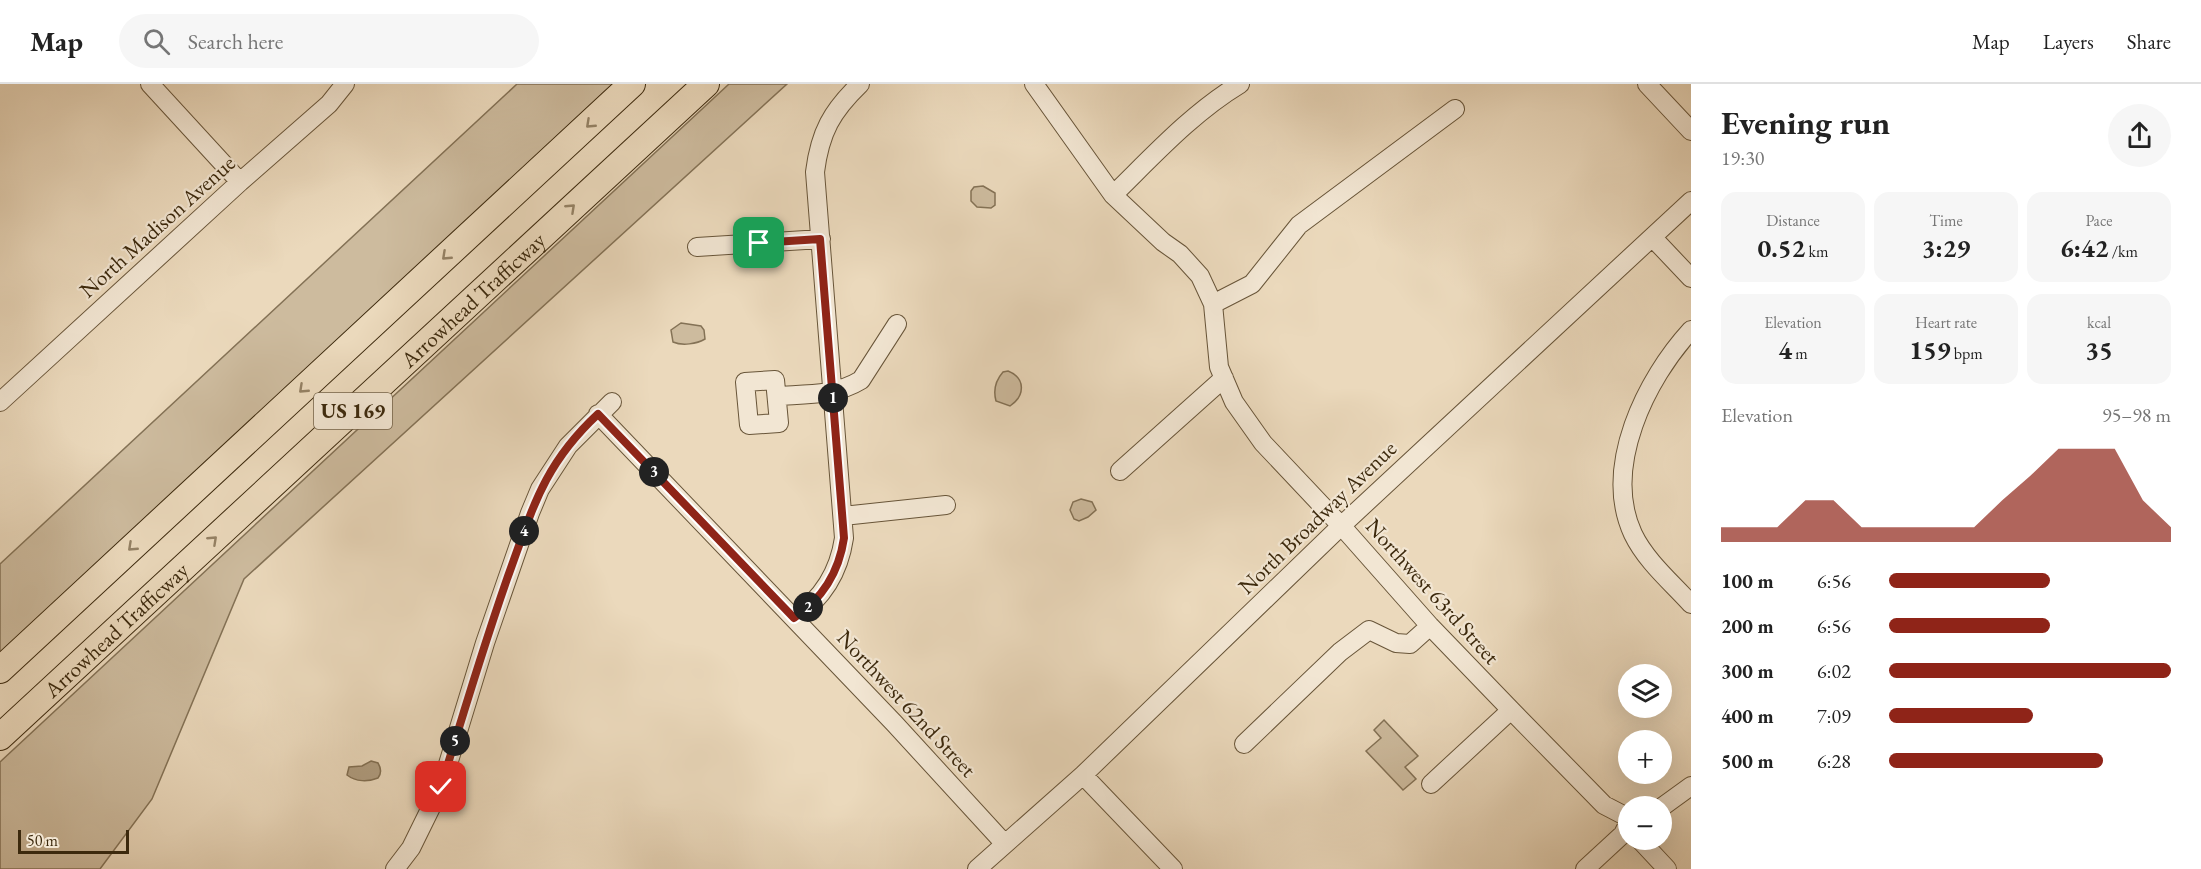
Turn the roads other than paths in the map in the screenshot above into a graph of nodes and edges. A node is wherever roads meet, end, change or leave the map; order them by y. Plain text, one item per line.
1 (150, 84) edge
2 (345, 84) edge
3 (632, 84) edge
4 (706, 84) edge
5 (860, 84) edge
6 (1034, 84) edge
7 (1240, 84) edge
8 (1647, 84) edge
9 (1455, 109) dead end
10 (1691, 131) edge
11 (240, 182) junction
12 (1113, 195) junction
13 (1691, 201) edge
14 (1653, 238) junction
15 (820, 239) junction
16 (698, 247) dead end
17 (1691, 278) edge
18 (1213, 304) junction
19 (897, 324) dead end
20 (1691, 330) edge
21 (1224, 378) junction
22 (833, 393) junction
23 (777, 396) dead end
24 (0, 402) edge
25 (612, 402) dead end
26 (598, 414) junction
27 (1120, 471) dead end
28 (946, 505) dead end
29 (843, 516) junction
30 (1341, 526) junction
31 (1691, 604) edge
32 (794, 618) junction
33 (1430, 626) junction
34 (0, 670) edge
35 (1511, 710) junction
36 (0, 737) edge
37 (1244, 744) dead end
38 (1083, 775) junction
39 (1431, 784) dead end
40 (1691, 786) edge
41 (1672, 800) edge
42 (1618, 814) edge
43 (1618, 839) edge
44 (1004, 843) junction
45 (1649, 850) edge
46 (396, 869) edge
47 (976, 869) edge
48 (1173, 869) edge
49 (1585, 869) edge
50 (1667, 869) edge

1 - 11 street
2 - 11 street, North Madison Avenue
3 -> 34 highway, US 169
36 -> 4 highway, Arrowhead Trafficway / US 169
5 - 15 street
6 - 12 street, Northwest 63rd Street
7 - 12 street
8 - 10 street
9 - 18 street
11 - 24 street, North Madison Avenue
12 - 18 street, Northwest 63rd Street
13 - 14 street, North Broadway Avenue
14 - 17 street
14 - 30 street, North Broadway Avenue
15 - 16 street
15 - 22 street
18 - 21 street, Northwest 63rd Street
19 - 22 street
20 - 31 street
21 - 27 street
21 - 30 street, Northwest 63rd Street
22 - 23 street
22 - 29 street
25 - 26 street
26 - 32 street, Northwest 62nd Street
26 - 46 street
28 - 29 street
29 - 32 street
30 - 33 street, Northwest 63rd Street
30 - 38 street, North Broadway Avenue
32 - 44 street, Northwest 62nd Street
33 - 35 street, Northwest 63rd Street
33 - 37 street
35 - 39 street
35 - 42 street, Northwest 63rd Street
38 - 44 street, North Broadway Avenue
38 - 48 street
40 - 41 street
43 - 49 street
44 - 47 street, North Broadway Avenue
45 - 50 street

